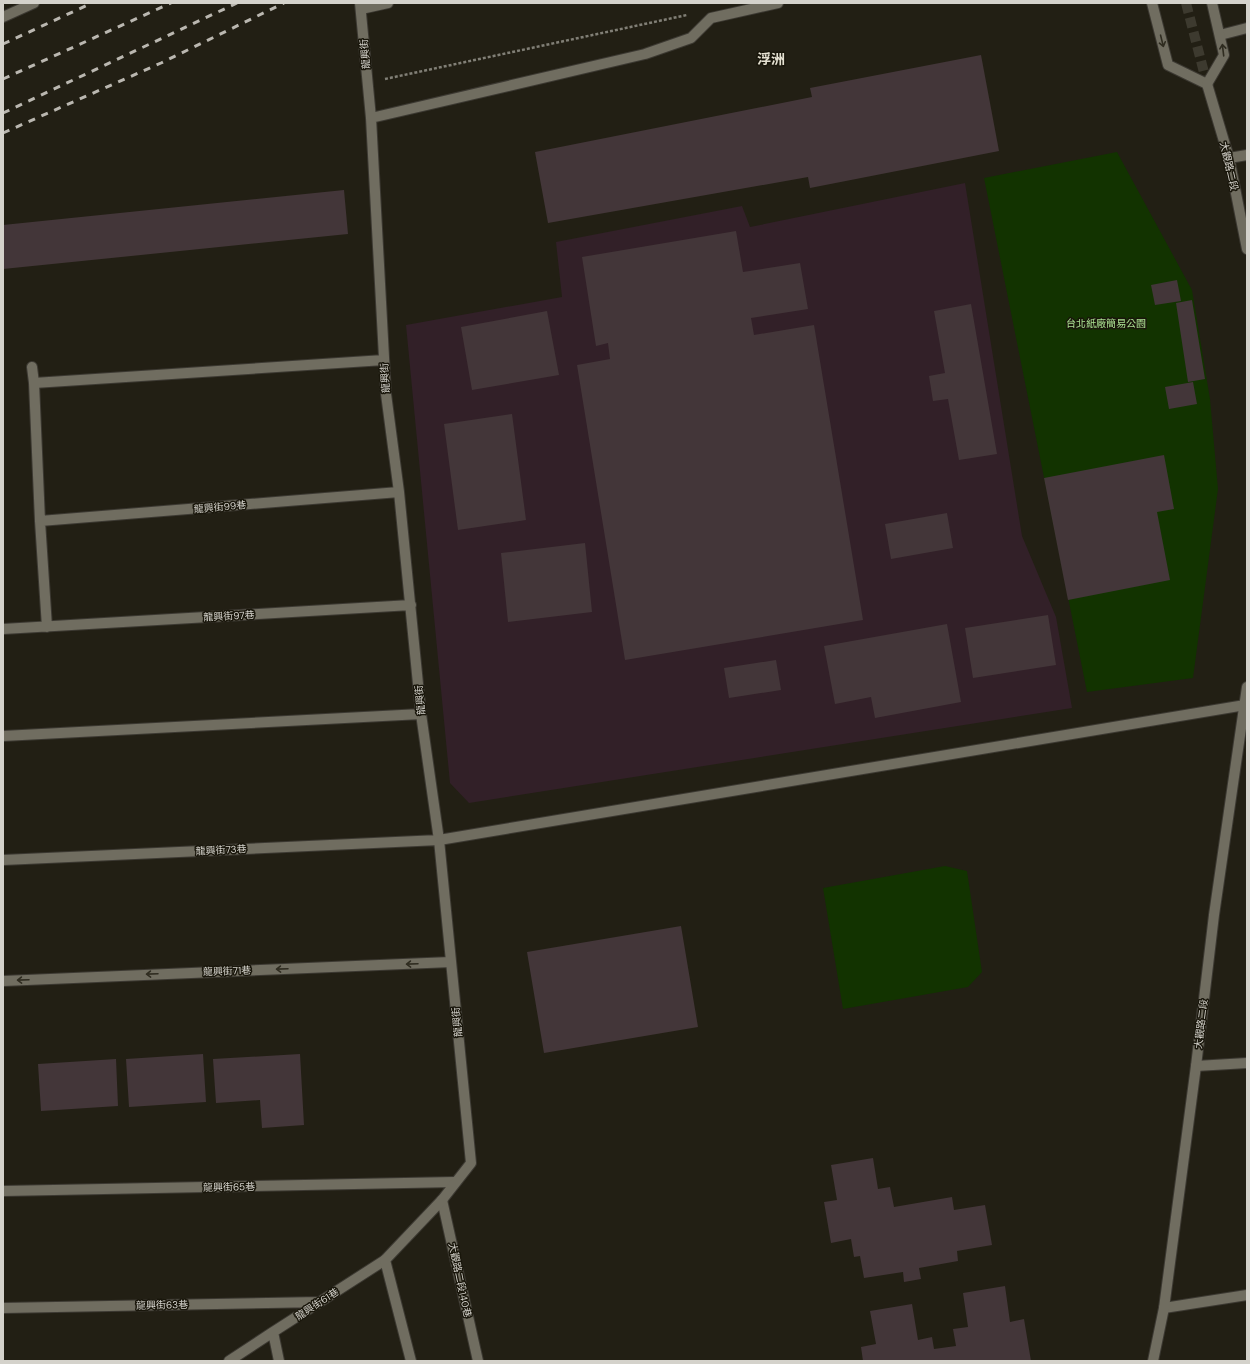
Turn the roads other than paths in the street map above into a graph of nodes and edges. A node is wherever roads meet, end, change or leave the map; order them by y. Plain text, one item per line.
1 (34, 3) edge
2 (388, 3) edge
3 (778, 3) edge
4 (1152, 3) edge
5 (1212, 3) edge
6 (361, 6) edge
7 (3, 17) edge
8 (1247, 28) edge
9 (1220, 35) junction
10 (1207, 84) junction
11 (371, 118) junction
12 (1247, 155) edge
13 (1229, 158) junction
14 (1247, 249) edge
15 (384, 360) junction
16 (32, 367) dead end
17 (34, 383) junction
18 (399, 492) junction
19 (40, 521) junction
20 (411, 605) junction
21 (47, 626) junction
22 (3, 629) edge
23 (1247, 687) edge
24 (1245, 705) junction
25 (421, 714) junction
26 (3, 736) edge
27 (439, 840) junction
28 (3, 860) edge
29 (451, 962) junction
30 (3, 981) edge
31 (1247, 1063) edge
32 (1196, 1066) junction
33 (455, 1182) junction
34 (3, 1191) edge
35 (442, 1200) junction
36 (385, 1260) junction
37 (1247, 1295) edge
38 (320, 1302) junction
39 (3, 1308) edge
40 (1164, 1308) junction
41 (273, 1332) junction
42 (229, 1361) edge
43 (279, 1361) edge
44 (411, 1361) edge
45 (478, 1361) edge
46 (1153, 1361) edge

1 - 7 street
2 - 6 street
3 - 11 street
4 -> 10 street
5 - 9 street
6 - 11 street, 龍興街
8 - 9 street
10 -> 9 street
10 - 13 street, 大觀路二段
11 - 15 street, 龍興街
12 - 13 street
13 - 14 street, 大觀路二段
15 - 17 street
15 - 18 street, 龍興街
16 - 17 street
17 - 19 street
18 - 19 street, 龍興街99巷
18 - 20 street, 龍興街
19 - 21 street
20 - 21 street, 龍興街97巷
20 - 25 street, 龍興街
21 - 22 street, 龍興街97巷
23 - 24 street, 大觀路二段
24 - 27 street, 龍興街73巷
24 - 32 street, 大觀路二段
25 - 26 street
25 - 27 street, 龍興街
27 - 28 street, 龍興街73巷
27 - 29 street, 龍興街
29 -> 30 street, 龍興街71巷
29 - 33 street, 龍興街
31 - 32 street
32 - 40 street, 大觀路二段
33 - 34 street, 龍興街65巷
33 - 35 street, 龍興街
35 - 36 street, 龍興街
35 - 45 street, 大觀路二段140巷
36 - 38 street, 龍興街61巷
36 - 44 street
37 - 40 street
38 - 39 street, 龍興街63巷
38 - 41 street, 龍興街61巷
40 - 46 street, 大觀路二段
41 - 42 street, 龍興街61巷
41 - 43 street

